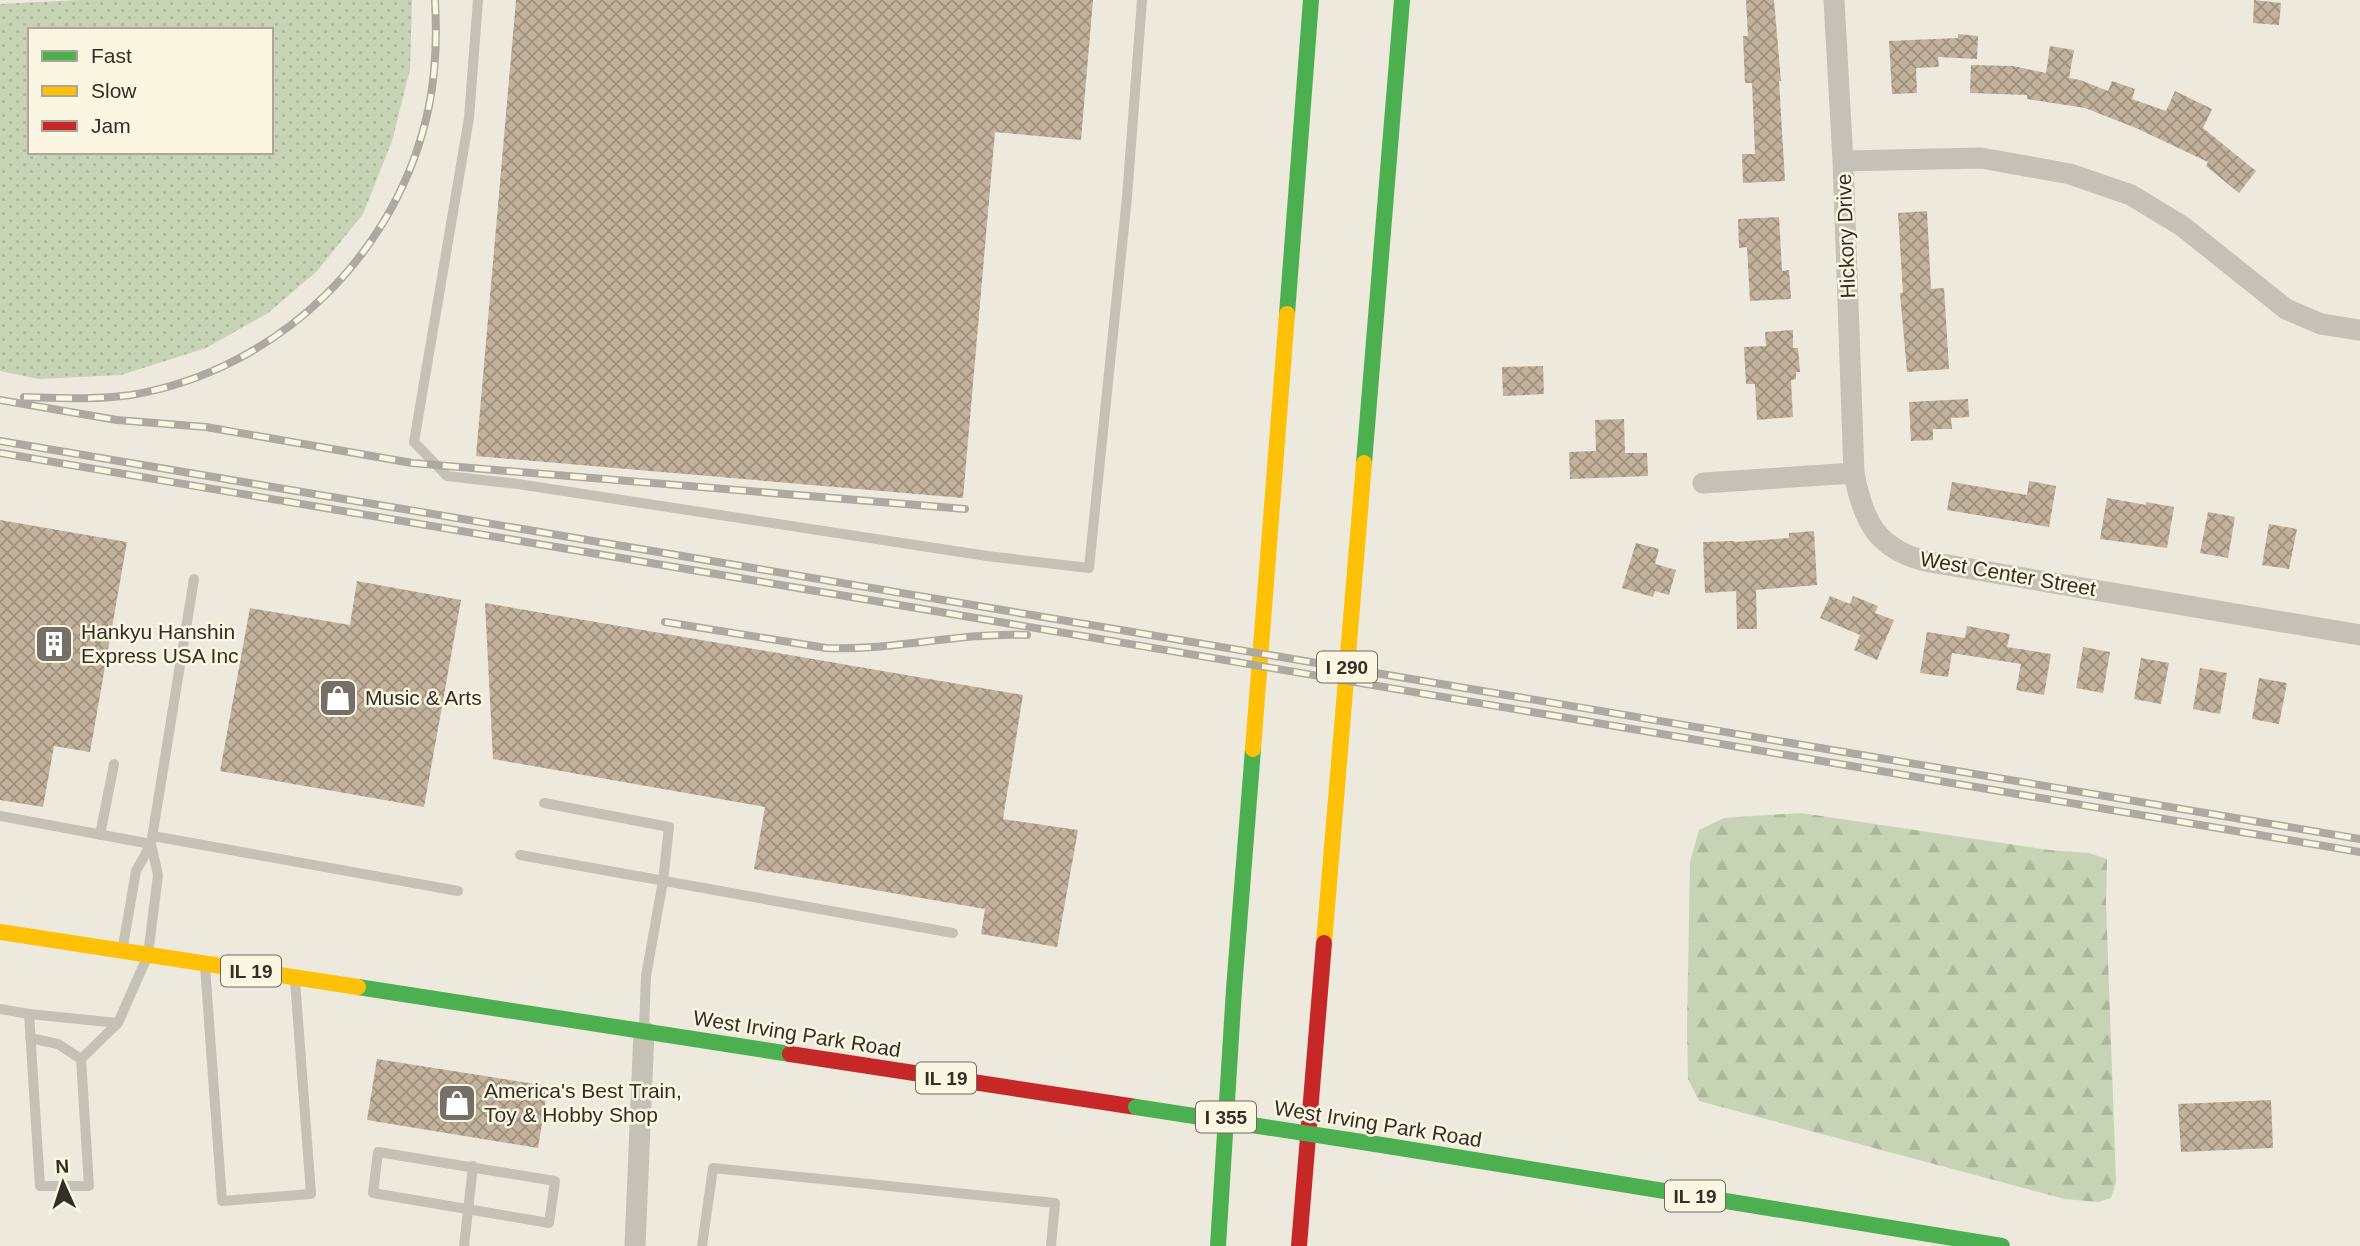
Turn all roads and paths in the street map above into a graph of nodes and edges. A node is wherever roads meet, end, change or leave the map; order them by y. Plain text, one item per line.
1 (478, 0) edge
2 (1142, 0) edge
3 (1311, 0) edge
4 (1402, 0) edge
5 (1411, 0) edge
6 (1835, 0) edge
7 (1395, 88) junction
8 (1843, 161) junction
9 (2360, 330) edge
10 (1854, 473) junction
11 (1703, 483) dead end
12 (194, 579) dead end
13 (2360, 635) edge
14 (114, 764) dead end
15 (544, 803) dead end
16 (0, 816) edge
17 (100, 835) junction
18 (152, 840) junction
19 (520, 855) dead end
20 (663, 881) junction
21 (458, 891) dead end
22 (0, 932) edge
23 (953, 933) dead end
24 (122, 951) junction
25 (148, 955) junction
26 (205, 964) junction
27 (295, 977) junction
28 (1234, 989) junction
29 (0, 1009) edge
30 (29, 1014) junction
31 (118, 1023) junction
32 (644, 1031) junction
33 (30, 1038) junction
34 (81, 1059) junction
35 (473, 1166) junction
36 (1206, 1178) dead end
37 (468, 1210) junction
38 (464, 1246) edge
39 (635, 1246) edge
40 (702, 1246) edge
41 (1051, 1246) edge
42 (1217, 1246) edge
43 (1299, 1246) edge
44 (2002, 1246) edge

1 - 2 lane
3 - 28 main road
4 - 7 main road, I 290
5 - 7 main road
6 - 8 street, Hickory Drive
7 - 43 main road, I 290
8 - 9 street
8 - 10 street, Hickory Drive
10 - 11 street
10 - 13 street, West Center Street
12 - 18 lane
14 - 17 lane
15 - 20 lane
16 - 17 lane
17 - 18 lane
18 - 21 lane
18 - 24 lane
18 - 25 lane
19 - 20 lane
20 - 23 lane
20 - 32 lane
22 - 24 main road, West Irving Park Road / IL 19
24 - 25 main road, West Irving Park Road / IL 19
25 - 26 main road, West Irving Park Road / IL 19
25 - 31 lane
26 - 27 main road, West Irving Park Road / IL 19
26 - 27 lane
27 - 32 main road, West Irving Park Road / IL 19
28 - 36 main road
28 - 42 main road, I 355
29 - 30 lane
30 - 31 lane
30 - 33 lane
31 - 34 lane
32 - 39 street
32 - 44 main road, West Irving Park Road / IL 19, bridge
33 - 34 lane
33 - 34 lane
35 - 37 lane
35 - 37 lane
35 - 37 lane
37 - 38 lane
40 - 41 lane

